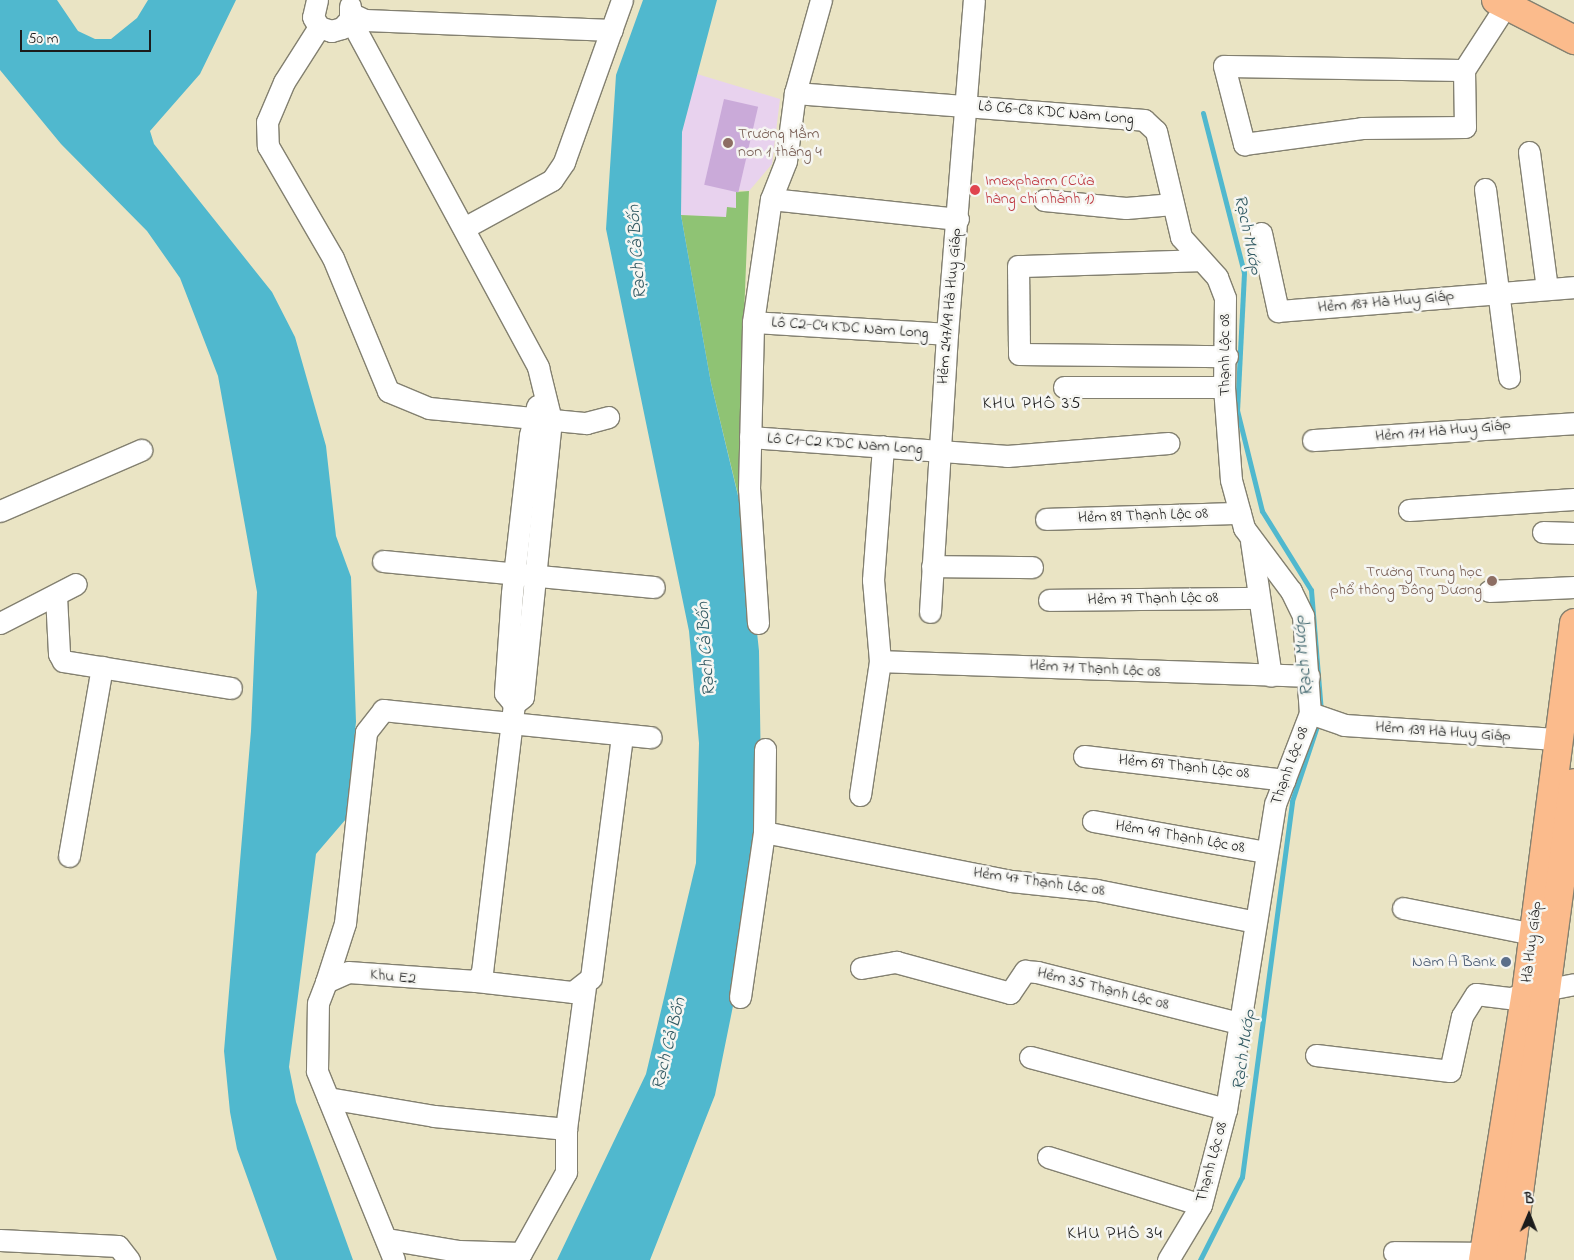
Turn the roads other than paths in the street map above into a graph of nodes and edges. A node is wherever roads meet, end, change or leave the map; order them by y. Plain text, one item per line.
1 (318, 0) edge
2 (622, 0) edge
3 (821, 0) edge
4 (974, 0) edge
5 (1501, 3) edge
6 (349, 11) edge
7 (1531, 19) junction
8 (1574, 21) edge
9 (320, 27) junction
10 (612, 30) junction
11 (1574, 40) edge
12 (1464, 70) junction
13 (795, 93) junction
14 (968, 105) junction
15 (1144, 120) joint
16 (1529, 152) dead end
17 (1485, 189) dead end
18 (771, 199) junction
19 (1044, 200) dead end
20 (1173, 204) junction
21 (958, 219) junction
22 (464, 228) junction
23 (1261, 233) dead end
24 (1201, 260) junction
25 (1574, 287) edge
26 (1546, 288) junction
27 (1499, 290) junction
28 (753, 322) junction
29 (947, 334) junction
30 (1227, 356) junction
31 (1509, 377) dead end
32 (1064, 387) dead end
33 (1224, 387) junction
34 (608, 418) dead end
35 (541, 419) junction
36 (1574, 424) edge
37 (750, 437) junction
38 (1312, 440) dead end
39 (1168, 443) dead end
40 (883, 446) junction
41 (141, 450) dead end
42 (940, 450) junction
43 (1574, 499) edge
44 (2, 504) edge
45 (1409, 510) dead end
46 (1240, 513) junction
47 (1046, 519) dead end
48 (1543, 532) dead end
49 (1574, 532) edge
50 (1250, 538) junction
51 (383, 561) dead end
52 (932, 566) junction
53 (1032, 567) dead end
54 (524, 574) junction
55 (76, 584) dead end
56 (654, 587) dead end
57 (1574, 587) edge
58 (1489, 591) dead end
59 (56, 596) junction
60 (1257, 598) junction
61 (1048, 600) dead end
62 (930, 612) dead end
63 (0, 622) edge
64 (758, 623) dead end
65 (1574, 623) edge
66 (880, 661) junction
67 (102, 667) junction
68 (1271, 676) junction
69 (1309, 676) junction
70 (231, 688) dead end
71 (513, 714) junction
72 (1318, 717) junction
73 (622, 736) junction
74 (651, 737) dead end
75 (1557, 739) junction
76 (765, 749) dead end
77 (1084, 756) dead end
78 (1285, 780) junction
79 (1574, 783) edge
80 (860, 795) dead end
81 (1093, 821) dead end
82 (1572, 821) edge
83 (764, 832) junction
84 (1266, 852) junction
85 (69, 856) dead end
86 (1403, 908) dead end
87 (1255, 922) junction
88 (1533, 934) junction
89 (861, 968) dead end
90 (476, 981) junction
91 (326, 982) junction
92 (585, 986) junction
93 (1550, 989) edge
94 (740, 998) dead end
95 (1239, 1023) junction
96 (1316, 1055) dead end
97 (1030, 1057) dead end
98 (328, 1098) junction
99 (1226, 1109) junction
100 (566, 1130) junction
101 (1048, 1157) dead end
102 (1201, 1206) junction
103 (387, 1239) junction
104 (0, 1240) edge
105 (1394, 1252) dead end
106 (1492, 1258) edge
107 (129, 1260) edge
108 (394, 1260) edge
109 (1168, 1260) edge

1 - 9 street
2 - 10 street
3 - 13 street
4 - 14 street, Hẻm 247/49 Hà Huy Giáp
5 - 7 main road
5 - 12 street
6 - 9 street
6 - 10 street
6 - 22 street
7 - 8 main road
7 - 11 main road
9 - 35 street
10 - 22 street
12 - 12 street
13 - 14 street, Lô C6-C8 KDC Nam Long
13 - 18 street
14 - 15 street, Lô C6-C8 KDC Nam Long
14 - 21 street, Hẻm 247/49 Hà Huy Giáp
15 - 20 street, Thạnh Lộc 08
16 - 26 street
17 - 27 street
18 - 21 street
18 - 28 street
19 - 20 street
20 - 24 street, Thạnh Lộc 08
21 - 29 street, Hẻm 247/49 Hà Huy Giáp
22 - 35 street
23 - 27 street, Hẻm 187 Hà Huy Giáp
24 - 30 street, Thạnh Lộc 08
24 - 30 street
25 - 26 street, Hẻm 187 Hà Huy Giáp
26 - 27 street, Hẻm 187 Hà Huy Giáp
27 - 31 street
28 - 29 street, Lô C2-C4 KDC Nam Long
28 - 37 street
29 - 42 street, Hẻm 247/49 Hà Huy Giáp
30 - 33 street, Thạnh Lộc 08
32 - 33 street
33 - 46 street, Thạnh Lộc 08
34 - 35 street
35 - 54 street
36 - 38 street, Hẻm 171 Hà Huy Giáp
37 - 40 street, Lô C1-C2 KDC Nam Long
37 - 64 street
39 - 42 street, Lô C1-C2 KDC Nam Long
40 - 42 street, Lô C1-C2 KDC Nam Long
40 - 66 street
41 - 44 street
42 - 52 street, Hẻm 247/49 Hà Huy Giáp
43 - 45 street
46 - 47 street, Hẻm 89 Thạnh Lộc 08
46 - 50 street, Thạnh Lộc 08
48 - 49 street
50 - 60 street
50 - 69 street, Thạnh Lộc 08
51 - 54 street
52 - 53 street
52 - 62 street, Hẻm 247/49 Hà Huy Giáp
54 - 56 street
54 - 71 street
55 - 59 street
57 - 58 street
59 - 63 street
59 - 67 street
60 - 61 street, Hẻm 79 Thạnh Lộc 08
60 - 68 street
65 - 75 main road, Hà Huy Giáp
66 - 68 street, Hẻm 71 Thạnh Lộc 08
66 - 80 street
67 - 70 street
67 - 85 street
68 - 69 street, Hẻm 71 Thạnh Lộc 08
69 - 72 street, Thạnh Lộc 08
71 - 73 street
71 - 90 street
71 - 91 street
72 - 75 street, Hẻm 139 Hà Huy Giáp
72 - 78 street, Thạnh Lộc 08
73 - 74 street
73 - 92 street
75 - 88 main road, Hà Huy Giáp
76 - 83 street
77 - 78 street, Hẻm 69 Thạnh Lộc 08
78 - 84 street, Thạnh Lộc 08
79 - 82 main road, Hà Huy Giáp
81 - 84 street, Hẻm 49 Thạnh Lộc 08
82 - 93 main road, Hà Huy Giáp
83 - 87 street, Hẻm 47 Thạnh Lộc 08
83 - 94 street
84 - 87 street, Thạnh Lộc 08
86 - 88 street
87 - 95 street, Thạnh Lộc 08
88 - 93 main road, Hà Huy Giáp
89 - 95 street, Hẻm 35 Thạnh Lộc 08
90 - 91 street, Khu E2
90 - 92 street, Khu E2
91 - 98 street
92 - 100 street
93 - 96 street
93 - 106 main road, Hà Huy Giáp
95 - 99 street, Thạnh Lộc 08
97 - 99 street
98 - 100 street
98 - 103 street
99 - 102 street, Thạnh Lộc 08
100 - 103 street
101 - 102 street
102 - 109 street, Thạnh Lộc 08
103 - 108 street
104 - 107 street
105 - 106 street

